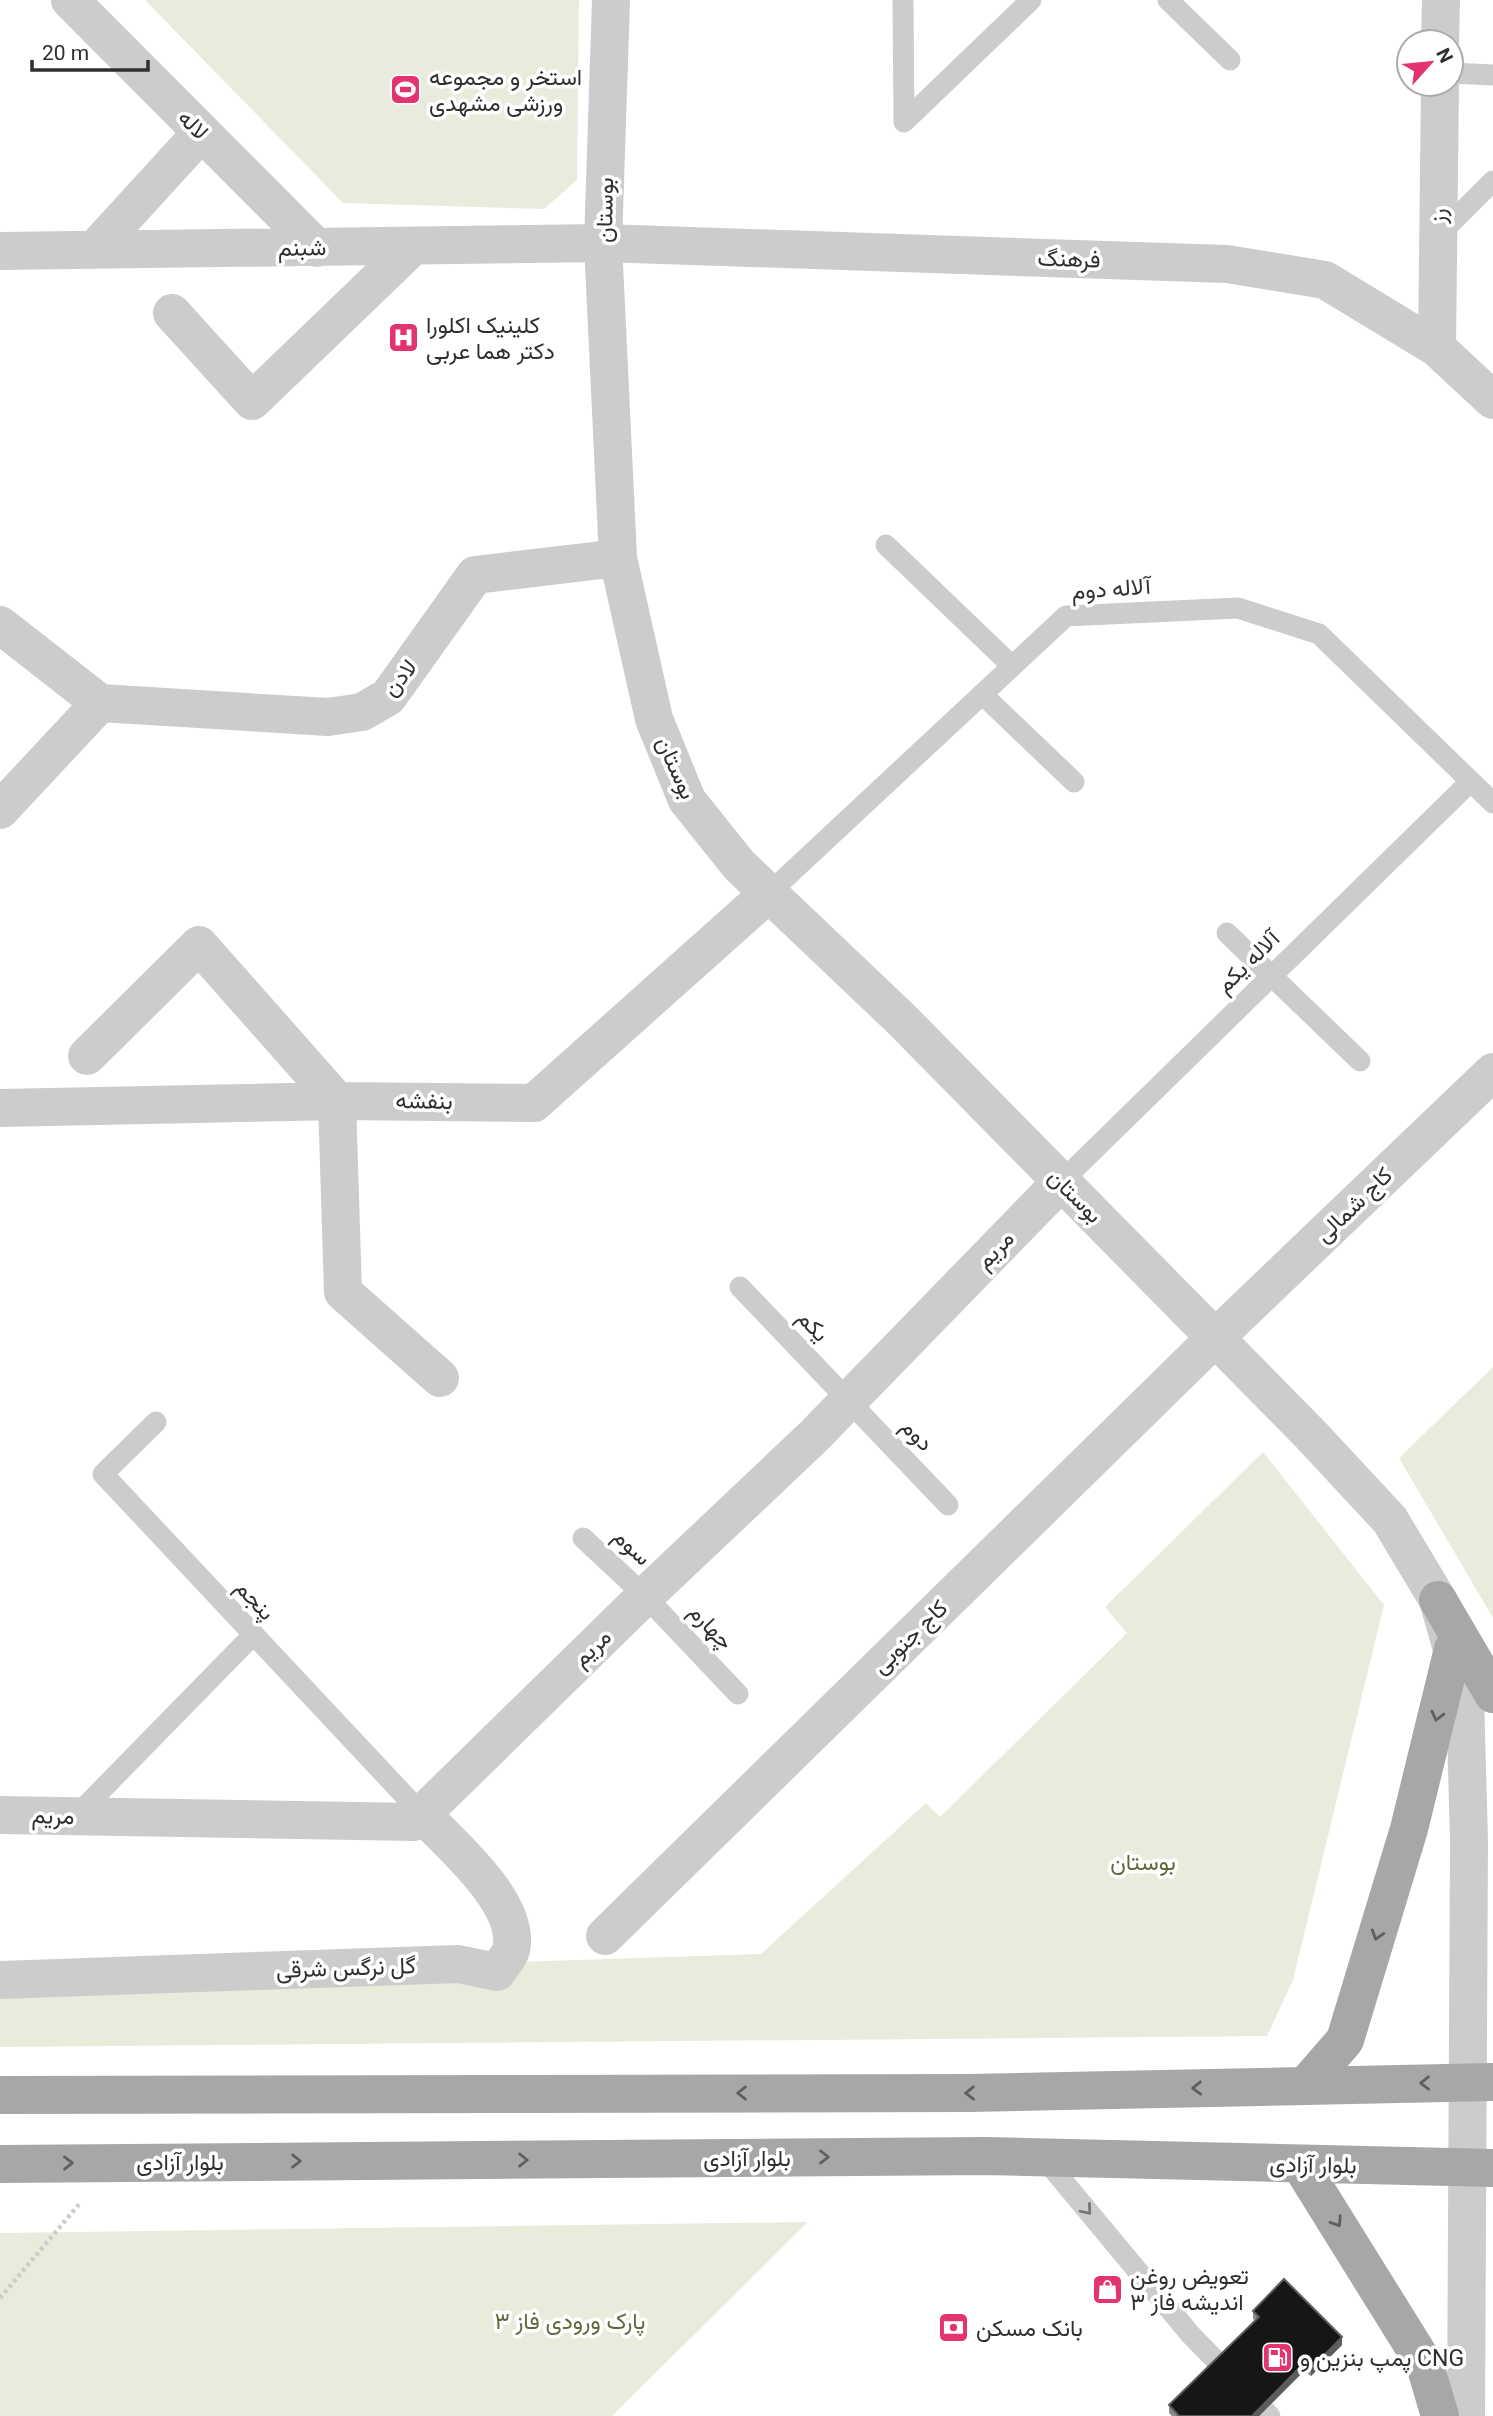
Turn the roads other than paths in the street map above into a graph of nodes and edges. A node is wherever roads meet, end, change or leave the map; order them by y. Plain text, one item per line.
1 (70, 0) edge
2 (611, 0) edge
3 (903, 0) edge
4 (1031, 0) edge
5 (1168, 0) edge
6 (1441, 0) edge
7 (1440, 28) edge
8 (1230, 60) dead end
9 (1465, 74) edge
10 (1493, 75) edge
11 (1440, 98) edge
12 (201, 133) junction
13 (1493, 181) edge
14 (1437, 237) junction
15 (603, 243) junction
16 (413, 246) junction
17 (317, 248) junction
18 (94, 250) junction
19 (0, 251) edge
20 (172, 313) dead end
21 (1437, 348) junction
22 (1493, 400) edge
23 (886, 545) dead end
24 (618, 558) junction
25 (0, 625) edge
26 (1012, 666) junction
27 (982, 694) junction
28 (100, 703) junction
29 (1471, 781) junction
30 (1074, 782) dead end
31 (1493, 803) edge
32 (0, 810) edge
33 (769, 893) junction
34 (1227, 933) dead end
35 (1271, 976) junction
36 (87, 1056) dead end
37 (1360, 1061) dead end
38 (1493, 1073) edge
39 (337, 1101) junction
40 (0, 1108) edge
41 (1061, 1182) junction
42 (740, 1287) dead end
43 (1216, 1338) junction
44 (440, 1378) dead end
45 (849, 1401) junction
46 (156, 1422) dead end
47 (948, 1505) dead end
48 (583, 1538) dead end
49 (645, 1596) junction
50 (1438, 1600) junction
51 (253, 1636) junction
52 (1454, 1649) junction
53 (738, 1694) dead end
54 (1493, 1694) edge
55 (422, 1814) junction
56 (0, 1815) edge
57 (75, 1817) junction
58 (605, 1937) dead end
59 (0, 1980) edge
60 (1480, 2082) edge
61 (1306, 2085) junction
62 (0, 2095) edge
63 (1043, 2157) junction
64 (0, 2164) edge
65 (1300, 2164) junction
66 (1481, 2168) edge
67 (1270, 2416) edge
68 (1440, 2416) edge
69 (1466, 2416) edge

1 - 12 street, لاله
2 - 15 street, بوستان
3 - 4 lane
5 - 8 lane
6 - 7 street
9 - 10 lane
11 - 14 street, رز
12 - 17 street, لاله
12 - 18 street
13 - 14 lane
14 - 21 street, رز
15 - 16 street, شبنم
15 - 21 street, فرهنگ
15 - 24 street, بوستان
16 - 17 street, شبنم
16 - 20 street
17 - 18 street, شبنم
18 - 19 street, شبنم
21 - 22 street, فرهنگ
23 - 26 lane
24 - 28 street, لادن
24 - 33 street, بوستان
25 - 28 street
26 - 27 lane, آلاله دوم
26 - 29 lane, آلاله دوم
27 - 30 lane
27 - 33 lane, آلاله دوم
28 - 32 street
29 - 31 lane, آلاله دوم
29 - 35 lane, آلاله یکم
33 - 39 street, بنفشه
33 - 41 street, بوستان
34 - 35 lane
35 - 37 lane
35 - 41 lane, آلاله یکم
36 - 39 street
38 - 43 street, کاج شمالی
39 - 40 street, بنفشه
39 - 44 street
41 - 43 street, بوستان
41 - 45 street, مریم
42 - 45 lane, یکم
43 - 50 street, بوستان
43 - 58 street, کاج جنوبی
45 - 47 lane, دوم
45 - 49 street, مریم
46 - 51 lane, پنجم
48 - 49 lane, سوم
49 - 53 lane, چهارم
49 - 55 street, مریم
50 - 52 street, بوستان
50 - 54 main road
51 - 55 lane, پنجم
51 - 57 lane
52 - 60 street, بوستان
52 -> 61 main road
55 - 57 street, مریم
55 - 59 street, گل نرگس شرقی
56 - 57 street, مریم
60 -> 61 main road
60 - 66 street, بوستان
61 -> 62 main road
64 -> 63 main road, بلوار آزادی
63 - 65 main road, بلوار آزادی
63 -> 67 lane
65 - 66 main road, بلوار آزادی
65 -> 68 main road
66 - 69 street, بوستان

